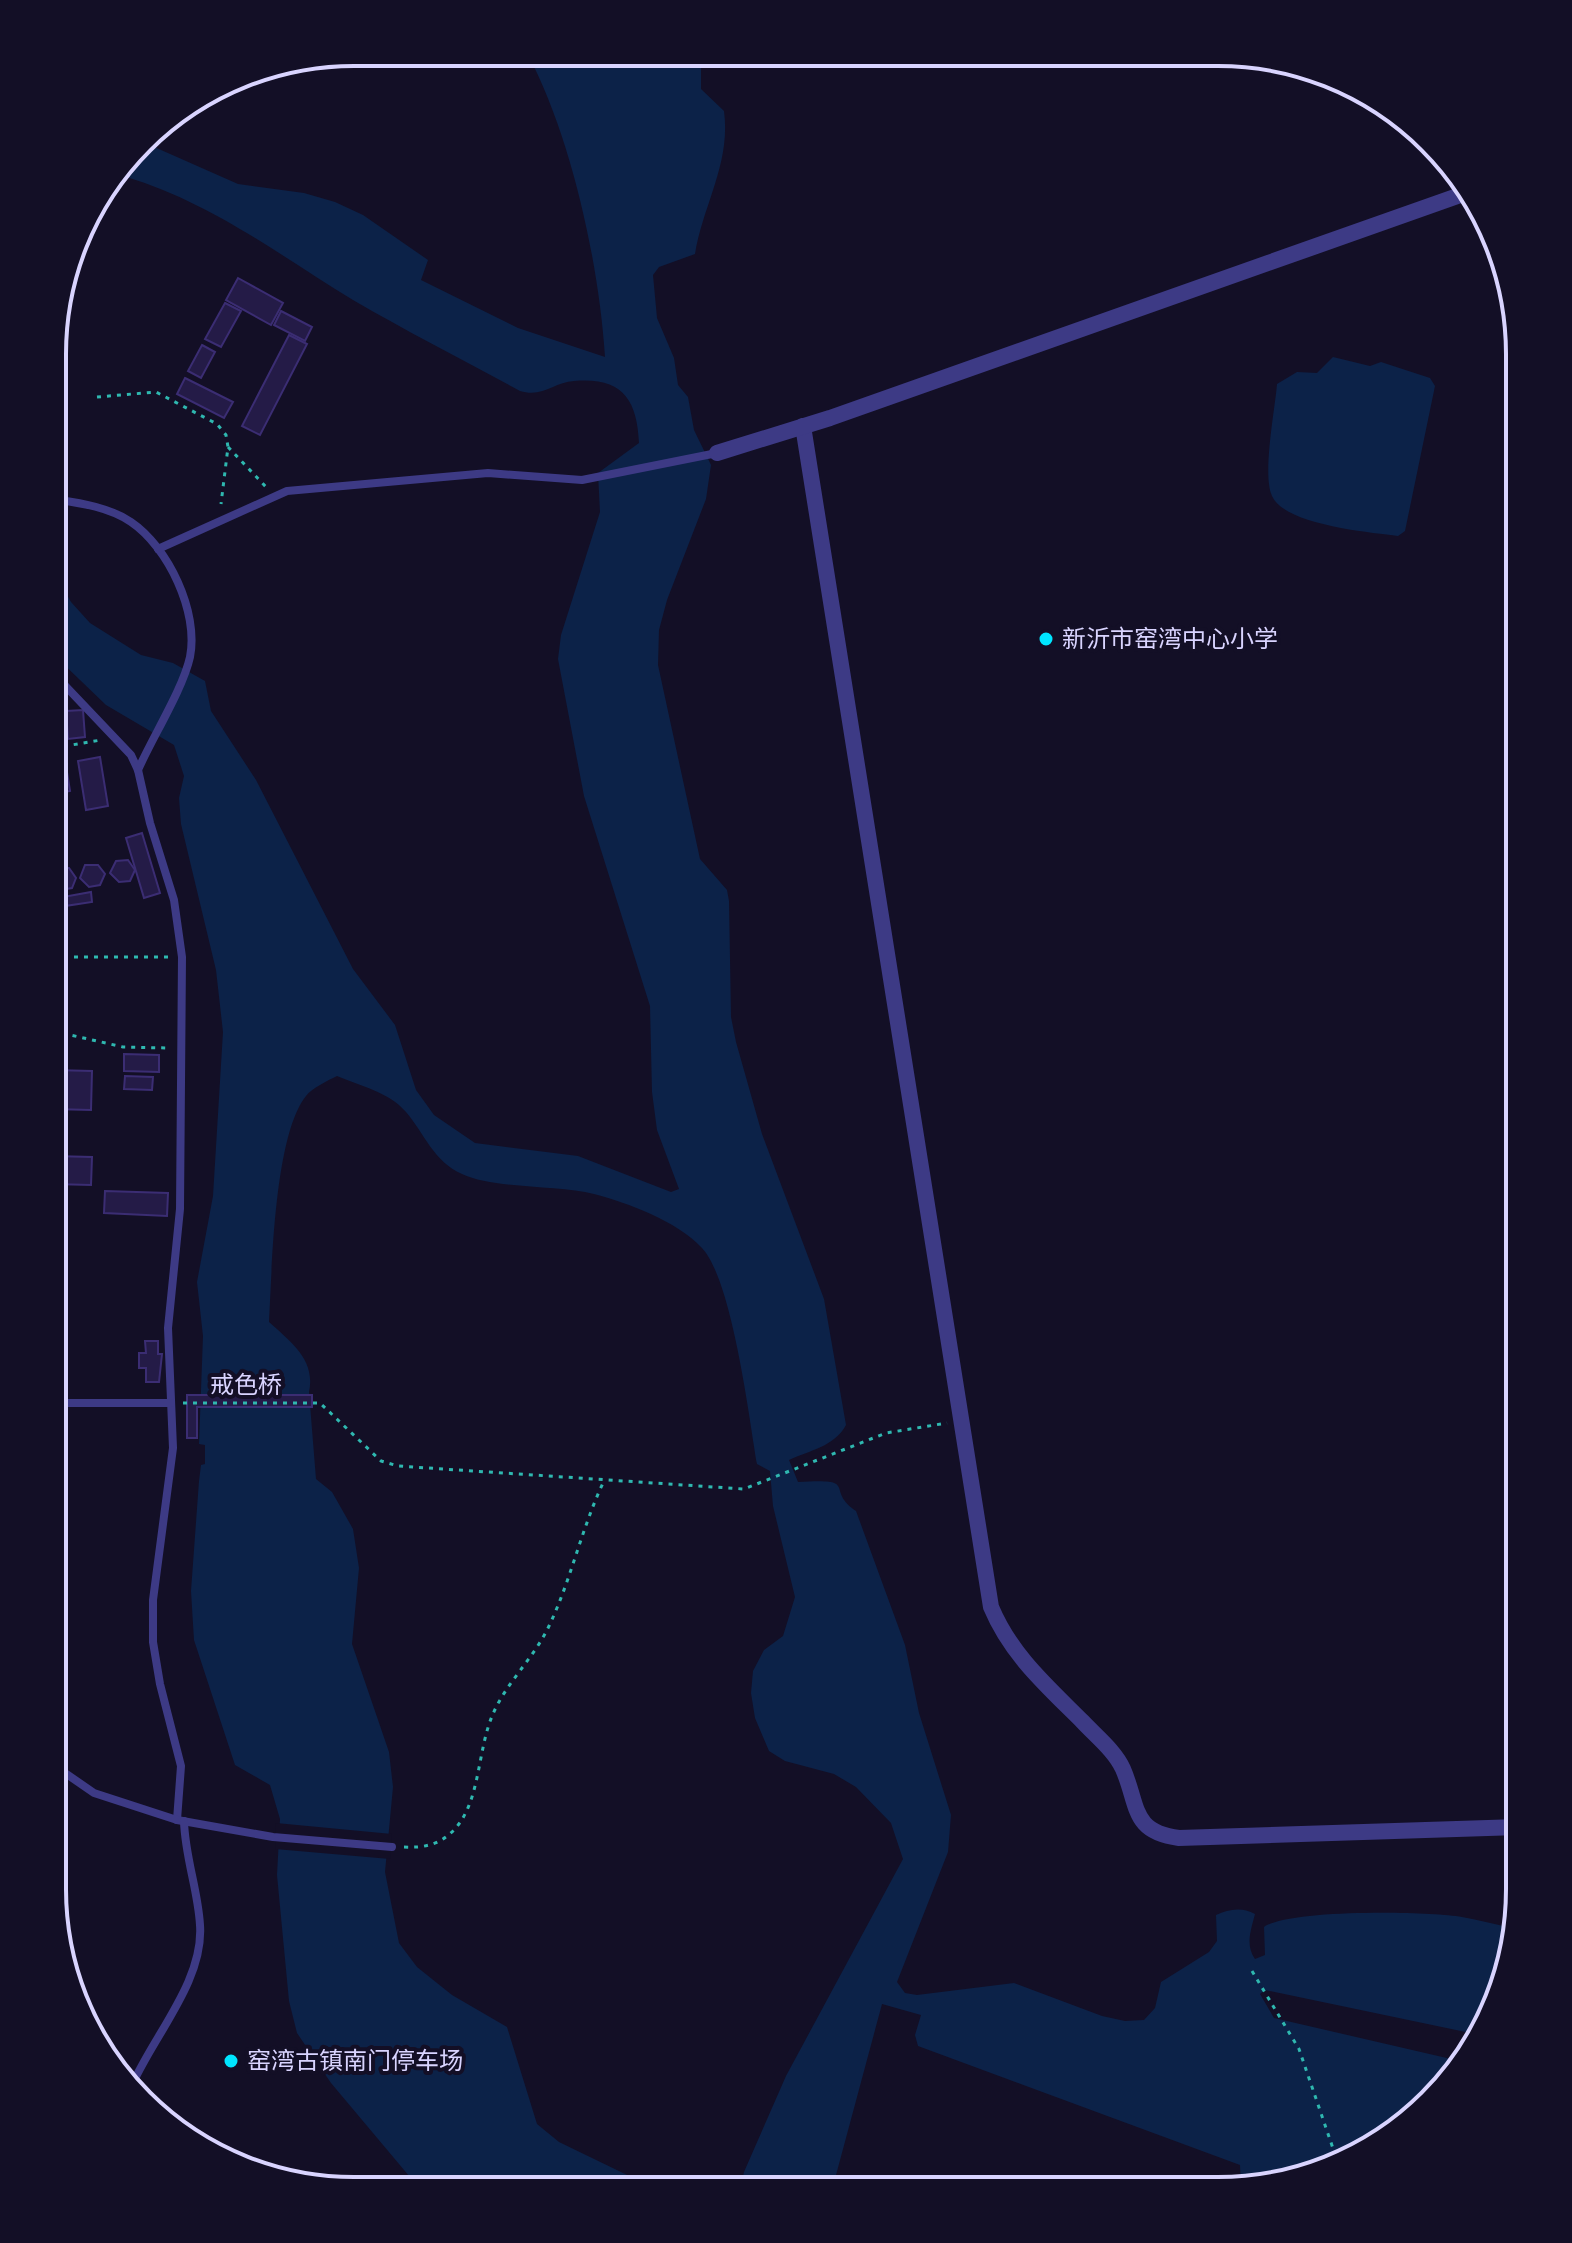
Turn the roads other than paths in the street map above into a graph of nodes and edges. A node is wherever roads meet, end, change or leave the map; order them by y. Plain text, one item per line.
1 (1458, 196) edge
2 (803, 426) junction
3 (717, 453) joint
4 (66, 502) edge
5 (158, 549) junction
6 (66, 686) edge
7 (138, 770) junction
8 (66, 1403) edge
9 (171, 1403) junction
10 (66, 1774) edge
11 (181, 1820) junction
12 (1506, 1827) edge
13 (392, 1847) road end
14 (136, 2077) edge

1 - 2 street
2 - 3 street
2 - 12 street
3 - 5 lane
4 - 5 lane
5 - 7 lane
6 - 7 lane
7 - 9 lane
8 - 9 lane
9 - 11 lane
10 - 11 lane
11 - 13 lane
11 - 14 lane

